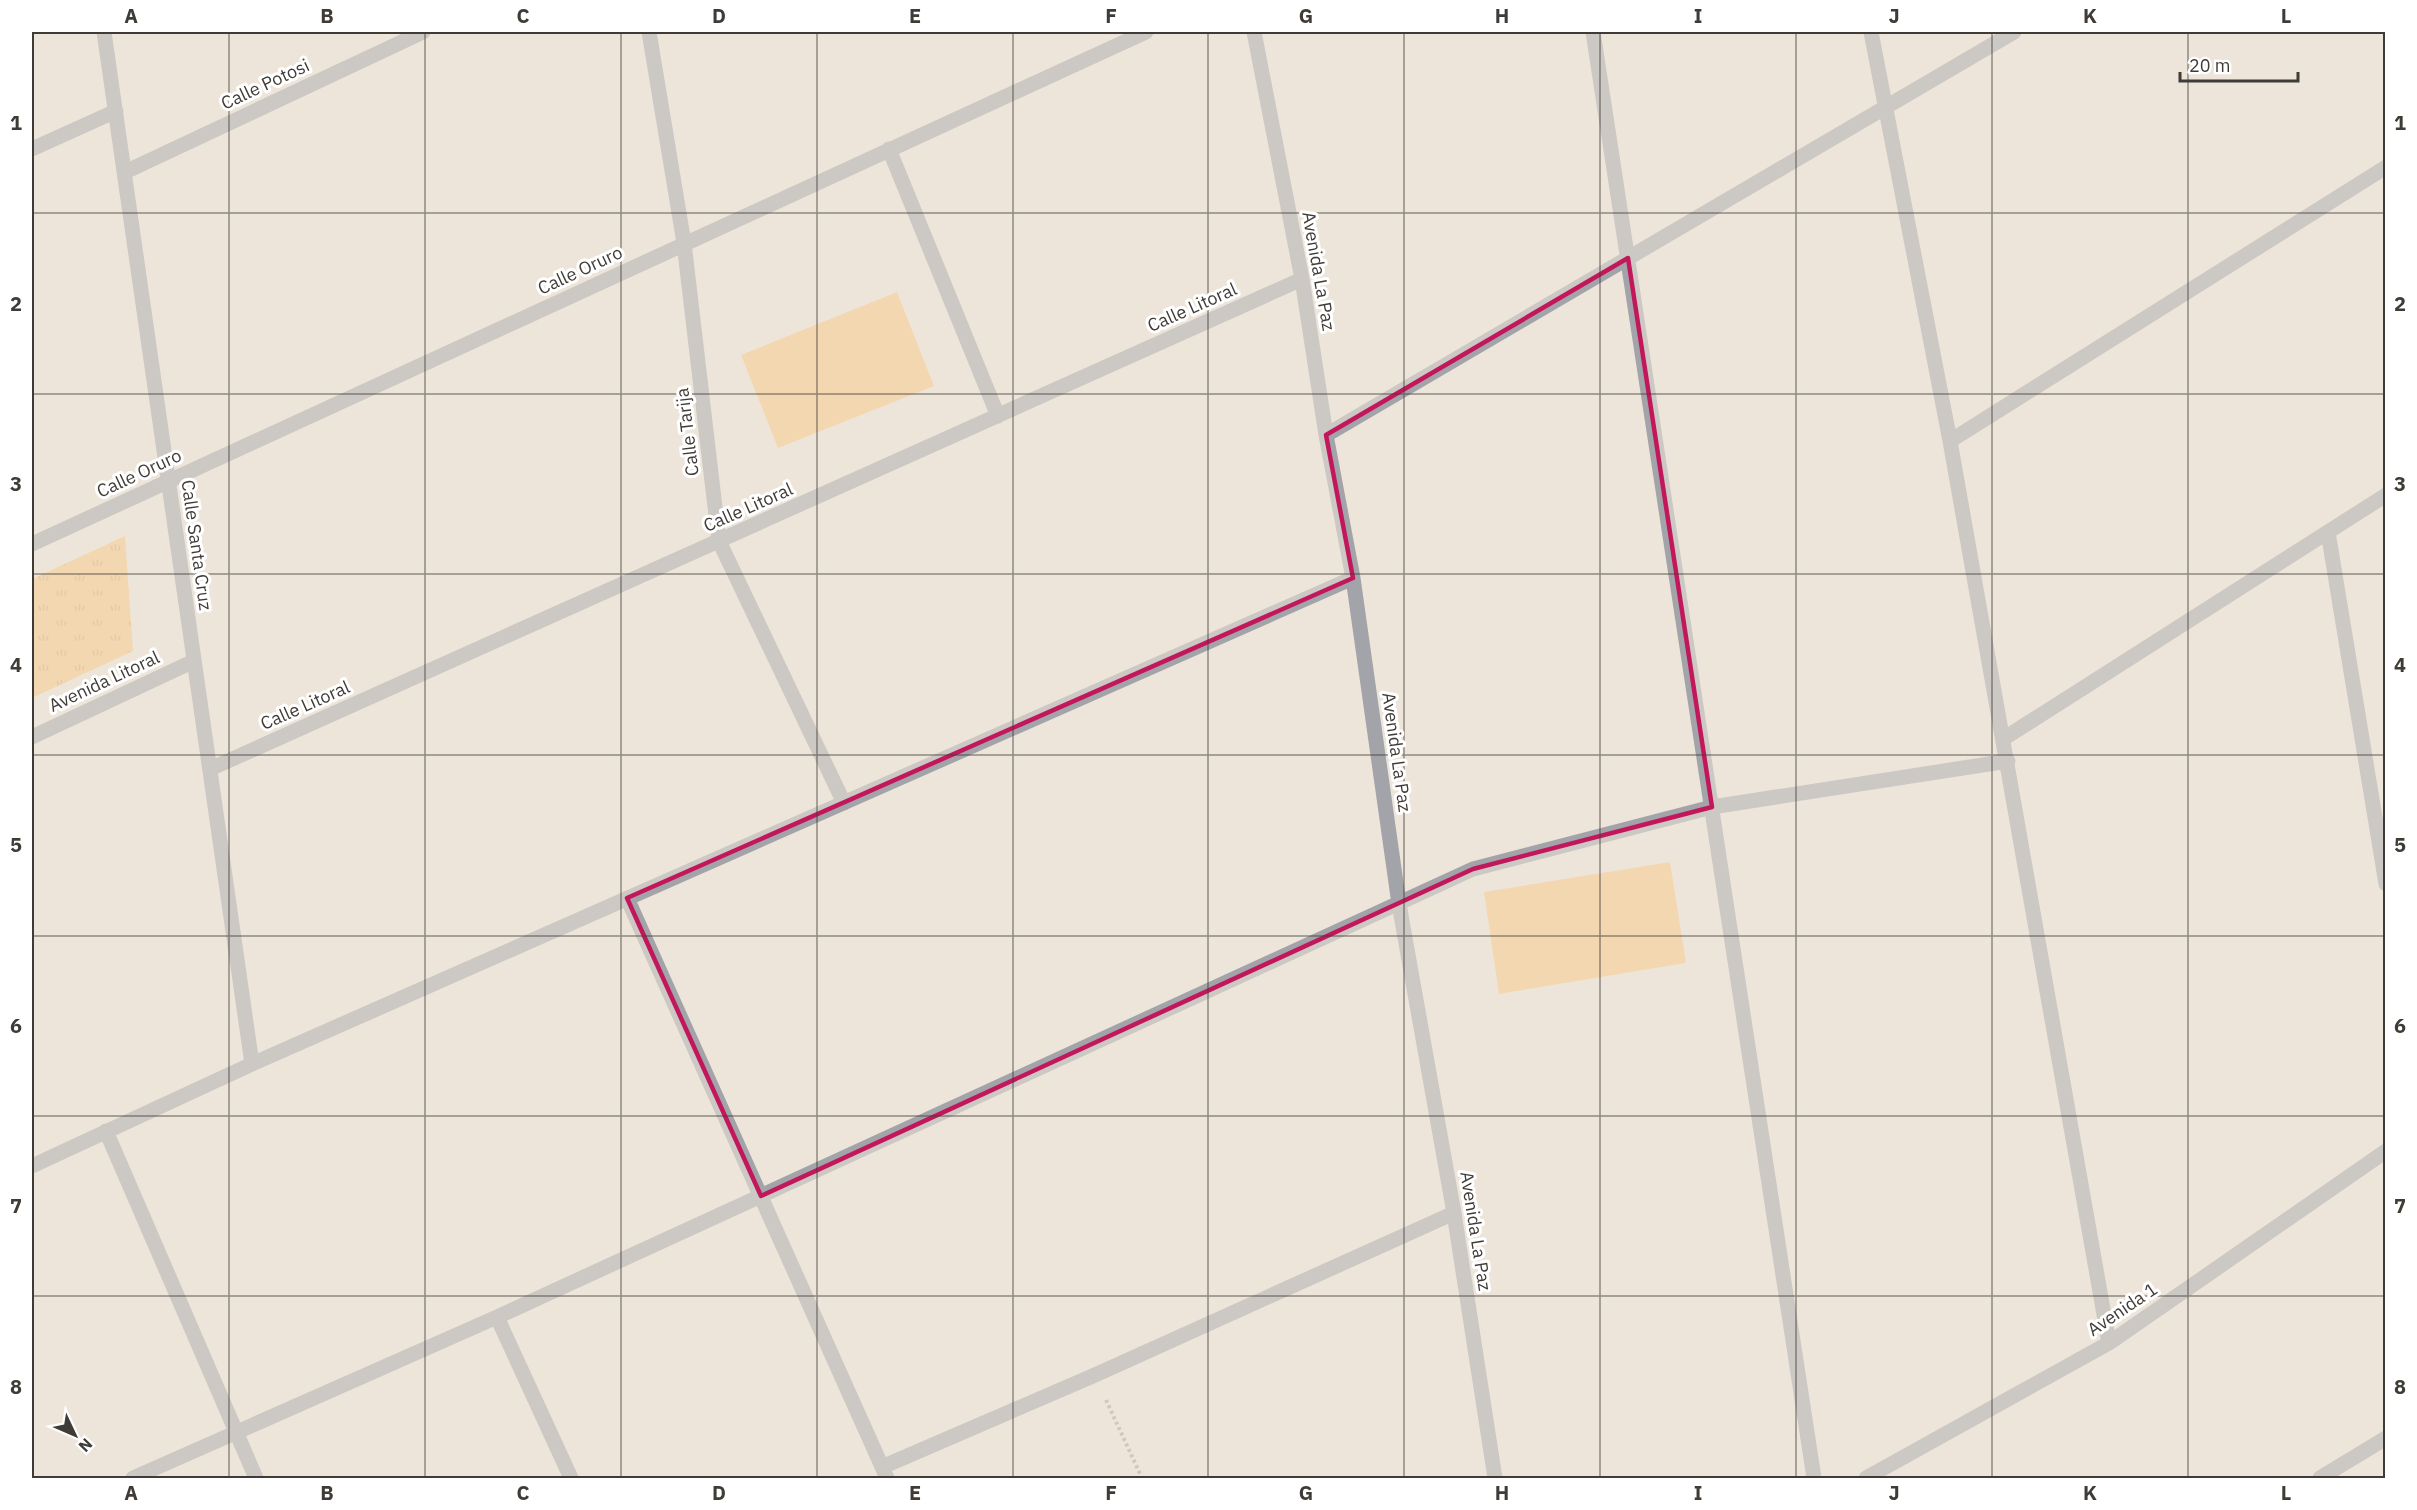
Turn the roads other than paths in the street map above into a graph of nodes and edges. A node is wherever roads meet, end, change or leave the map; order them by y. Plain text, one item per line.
1 (104, 32) edge
2 (423, 32) edge
3 (649, 32) edge
4 (1146, 32) edge
5 (1254, 32) edge
6 (1593, 32) edge
7 (1871, 32) edge
8 (2014, 32) edge
9 (1884, 108) junction
10 (116, 111) junction
11 (32, 149) edge
12 (889, 149) junction
13 (2385, 167) edge
14 (125, 172) junction
15 (684, 243) junction
16 (1628, 258) junction
17 (1302, 279) junction
18 (998, 416) junction
19 (1326, 435) junction
20 (1950, 441) junction
21 (169, 481) junction
22 (2385, 495) edge
23 (2328, 532) junction
24 (719, 541) junction
25 (32, 544) edge
26 (1353, 578) junction
27 (194, 661) junction
28 (32, 737) edge
29 (2003, 739) junction
30 (2008, 761) junction
31 (210, 769) junction
32 (844, 803) junction
33 (1712, 807) junction
34 (2385, 884) edge
35 (627, 898) junction
36 (1399, 904) junction
37 (252, 1064) junction
38 (106, 1131) junction
39 (2385, 1151) edge
40 (32, 1166) edge
41 (761, 1196) junction
42 (1454, 1213) junction
43 (497, 1317) junction
44 (2109, 1343) junction
45 (236, 1433) junction
46 (2385, 1438) edge
47 (884, 1473) edge
48 (133, 1479) edge
49 (256, 1479) edge
50 (571, 1479) edge
51 (1495, 1479) edge
52 (1814, 1479) edge
53 (1866, 1479) edge
54 (2320, 1479) edge

1 - 10 street, Calle Santa Cruz
2 - 14 street, Calle Potosi
3 - 15 street, Calle Tarija
4 - 12 street, Calle Oruro
5 - 17 street, Avenida La Paz
6 - 16 street
7 - 9 street
8 - 9 street
9 - 16 street
9 - 20 street
10 - 11 street
10 - 14 street, Calle Santa Cruz
12 - 15 street, Calle Oruro
12 - 18 street
13 - 20 street
14 - 21 street, Calle Santa Cruz
15 - 21 street, Calle Oruro
15 - 24 street, Calle Tarija
16 - 19 street
16 - 33 street
17 - 18 street, Calle Litoral
17 - 19 street, Avenida La Paz
18 - 24 street, Calle Litoral
19 - 26 street, Avenida La Paz
20 - 29 street
21 - 25 street, Calle Oruro
21 - 27 street, Calle Santa Cruz
22 - 23 street
23 - 29 street
23 - 34 street
24 - 31 street, Calle Litoral
24 - 32 street, Calle Tarija
26 - 32 street
26 - 36 street, Avenida La Paz
27 - 28 street, Avenida Litoral
27 - 31 street, Calle Santa Cruz
29 - 30 street
30 - 33 street
30 - 44 street
31 - 37 street, Calle Santa Cruz
32 - 35 street
33 - 36 street
33 - 52 street
35 - 37 street
35 - 41 street
36 - 41 street
36 - 42 street, Avenida La Paz
37 - 38 street
38 - 40 street
38 - 45 street
39 - 44 street, Avenida 1
41 - 43 street
41 - 47 street
42 - 47 street
42 - 51 street, Avenida La Paz
43 - 45 street
43 - 50 street
44 - 53 street, Avenida 1
45 - 48 street
45 - 49 street
46 - 54 street

